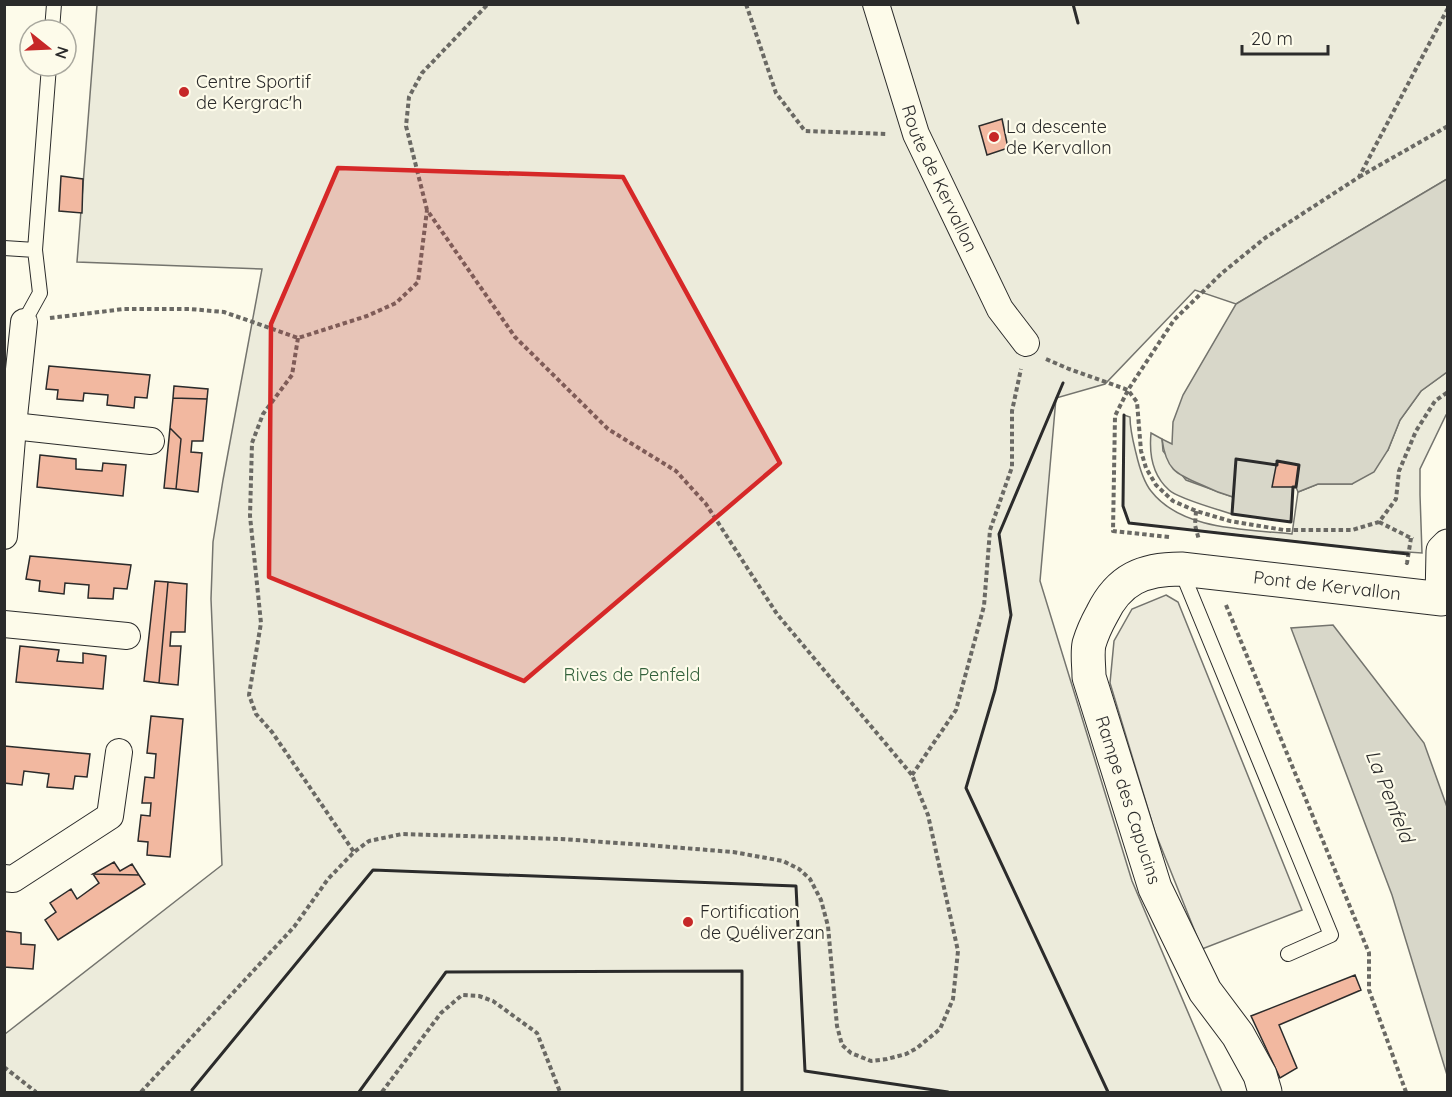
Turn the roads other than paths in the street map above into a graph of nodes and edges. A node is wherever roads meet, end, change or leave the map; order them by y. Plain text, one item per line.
1 (876, 4) edge
2 (48, 78) edge
3 (4, 248) edge
4 (35, 250) junction
5 (24, 322) joint
6 (1026, 343) road end
7 (13, 426) junction
8 (151, 441) dead end
9 (4, 536) edge
10 (1445, 549) edge
11 (1194, 560) junction
12 (1445, 600) edge
13 (4, 624) edge
14 (127, 636) dead end
15 (119, 752) dead end
16 (4, 878) edge
17 (1288, 954) dead end
18 (1265, 1092) edge

1 - 6 street, Route de Kervallon
2 - 4 lane
3 - 4 lane
4 - 5 lane
5 - 7 street
7 - 8 street
7 - 9 street
10 - 12 street
11 - 12 street, Pont de Kervallon
11 - 17 lane
11 - 18 street, Rampe des Capucins
13 - 14 street
15 - 16 street

